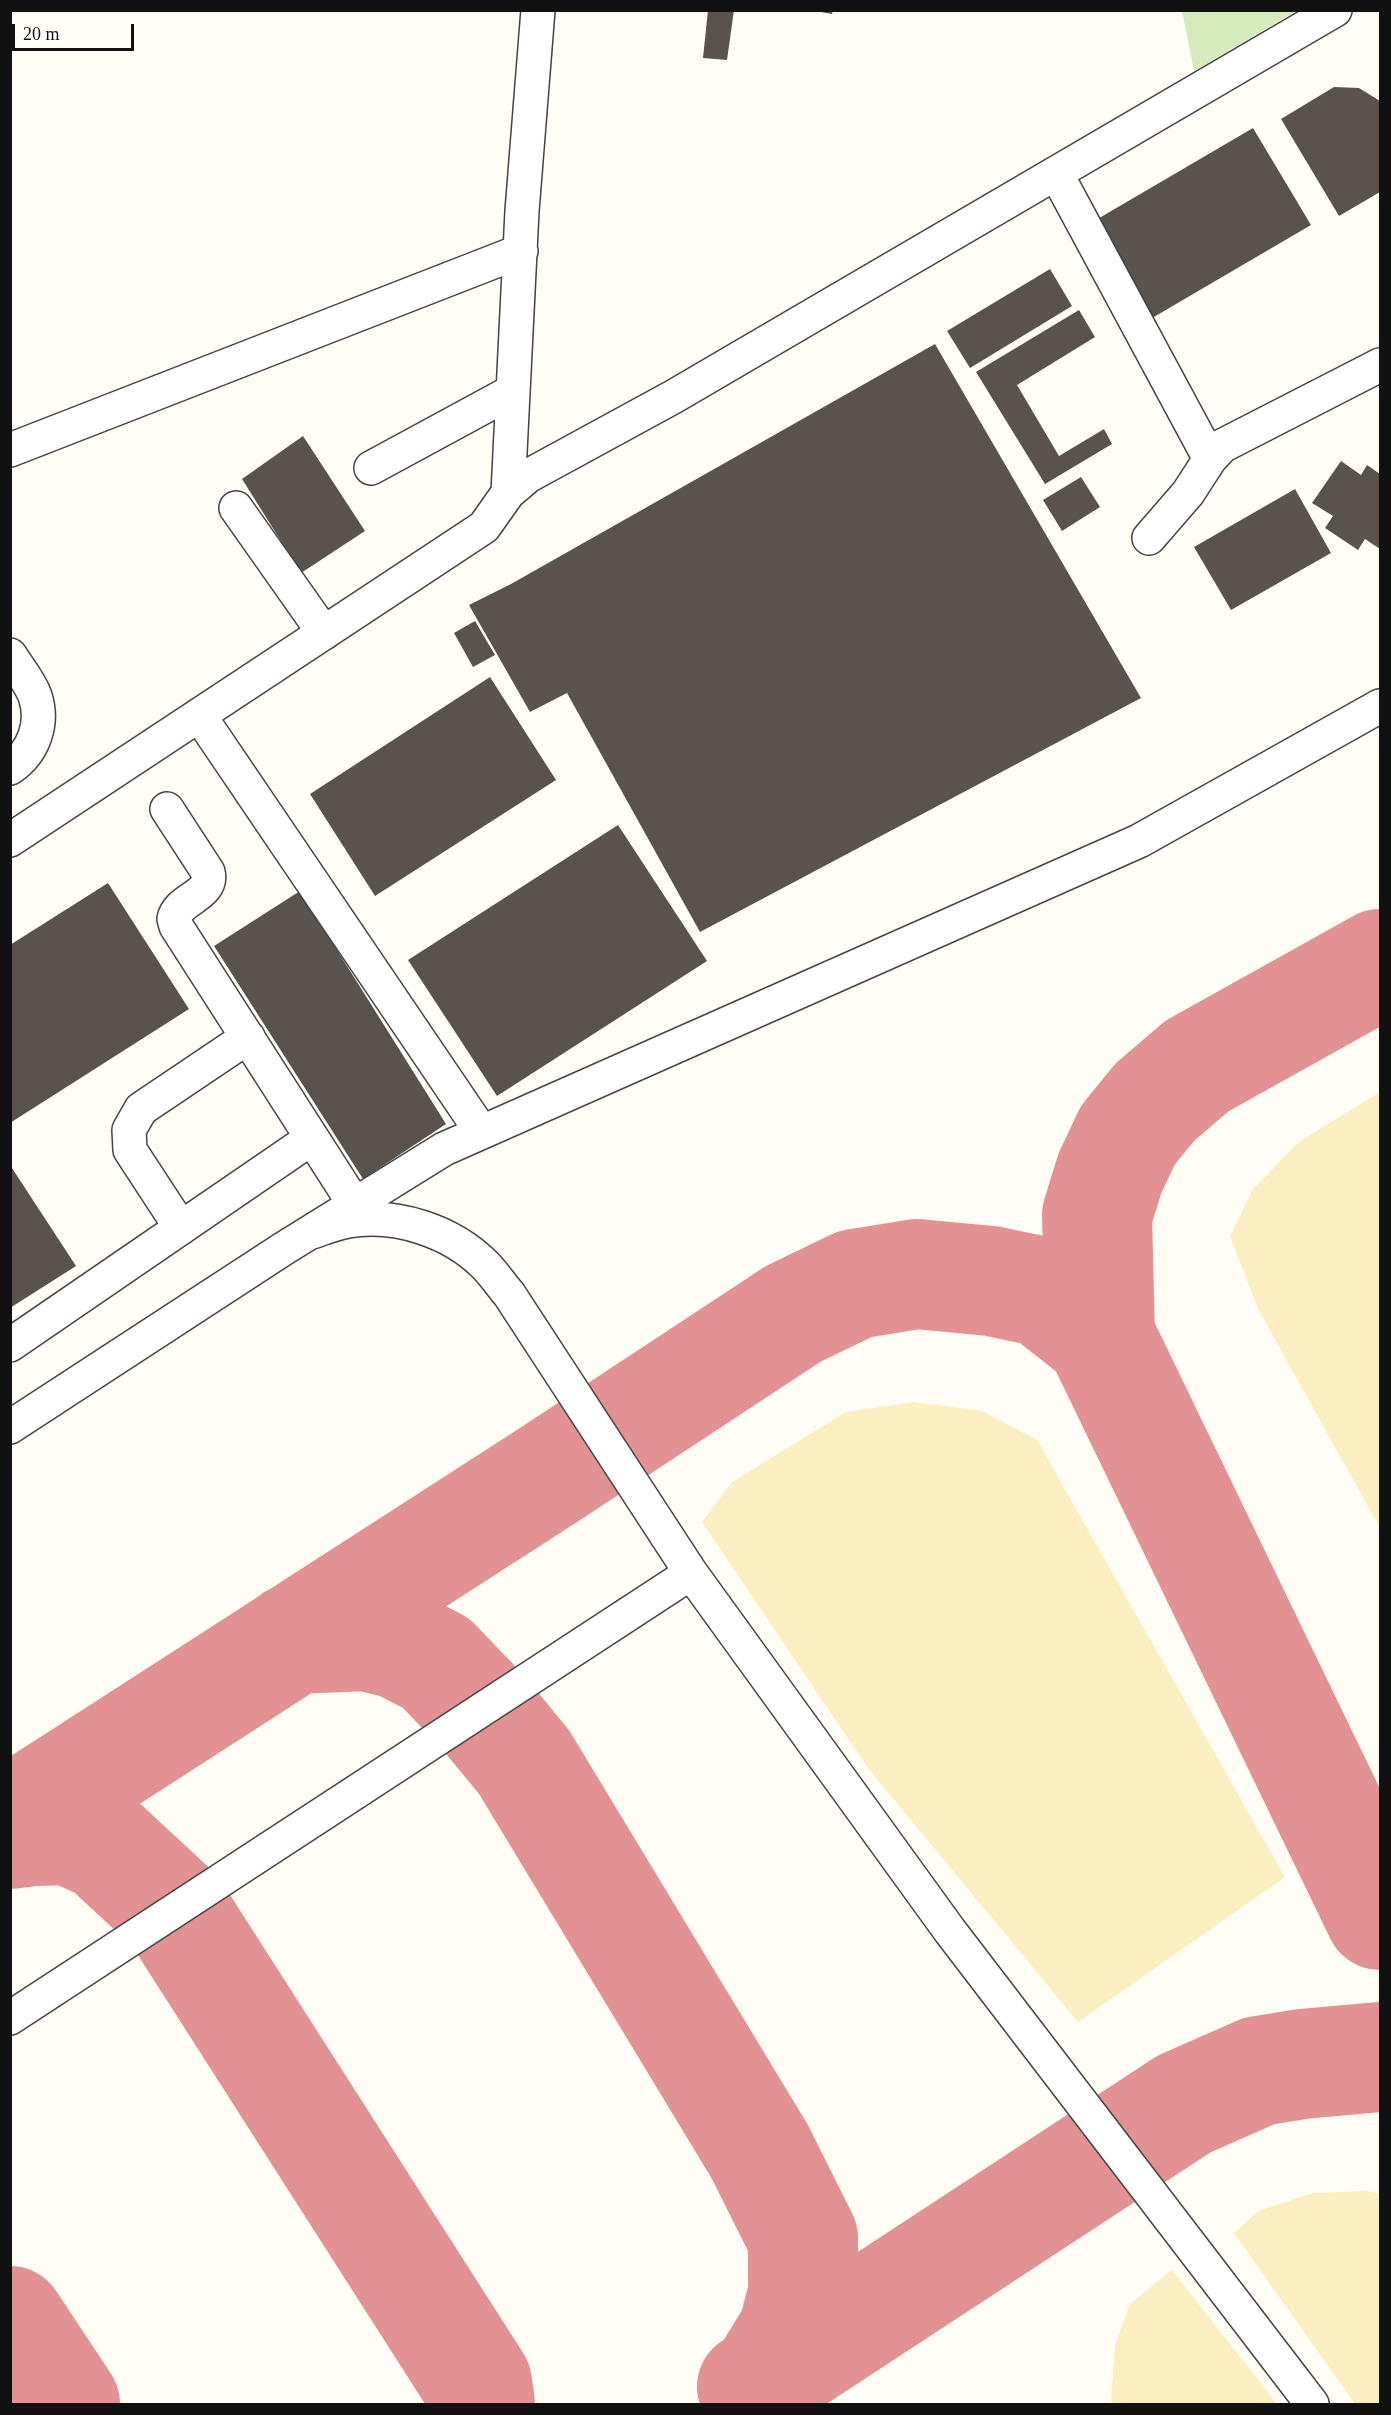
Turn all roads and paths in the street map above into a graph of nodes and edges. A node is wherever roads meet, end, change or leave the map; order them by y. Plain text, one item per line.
1 (538, 10) edge
2 (1335, 10) edge
3 (1057, 175) junction
4 (521, 251) junction
5 (1380, 365) edge
6 (513, 391) junction
7 (10, 450) edge
8 (1210, 459) junction
9 (371, 468) dead end
10 (508, 493) junction
11 (236, 508) dead end
12 (1149, 538) dead end
13 (324, 633) junction
14 (10, 655) edge
15 (1380, 706) edge
16 (199, 715) junction
17 (10, 768) edge
18 (167, 809) dead end
19 (10, 840) edge
20 (248, 1037) junction
21 (481, 1131) junction
22 (312, 1138) junction
23 (355, 1205) junction
24 (181, 1228) junction
25 (312, 1232) junction
26 (10, 1346) edge
27 (10, 1427) edge
28 (691, 1573) junction
29 (10, 2019) edge
30 (1312, 2404) edge

1 - 4 lane
2 - 3 lane
3 - 8 lane
3 - 10 lane
4 - 6 lane
4 - 7 lane
5 - 8 lane
6 - 9 lane
6 - 10 lane
8 - 12 lane
10 - 13 lane
11 - 13 lane
13 - 16 lane
14 - 17 lane
15 - 21 lane
16 - 19 lane
16 - 21 lane
18 - 20 lane
20 - 22 lane
20 - 24 lane
21 - 23 lane
22 - 23 lane
22 - 24 lane
23 - 25 lane
24 - 26 lane
25 - 27 lane
25 - 28 lane
28 - 29 lane
28 - 30 lane

